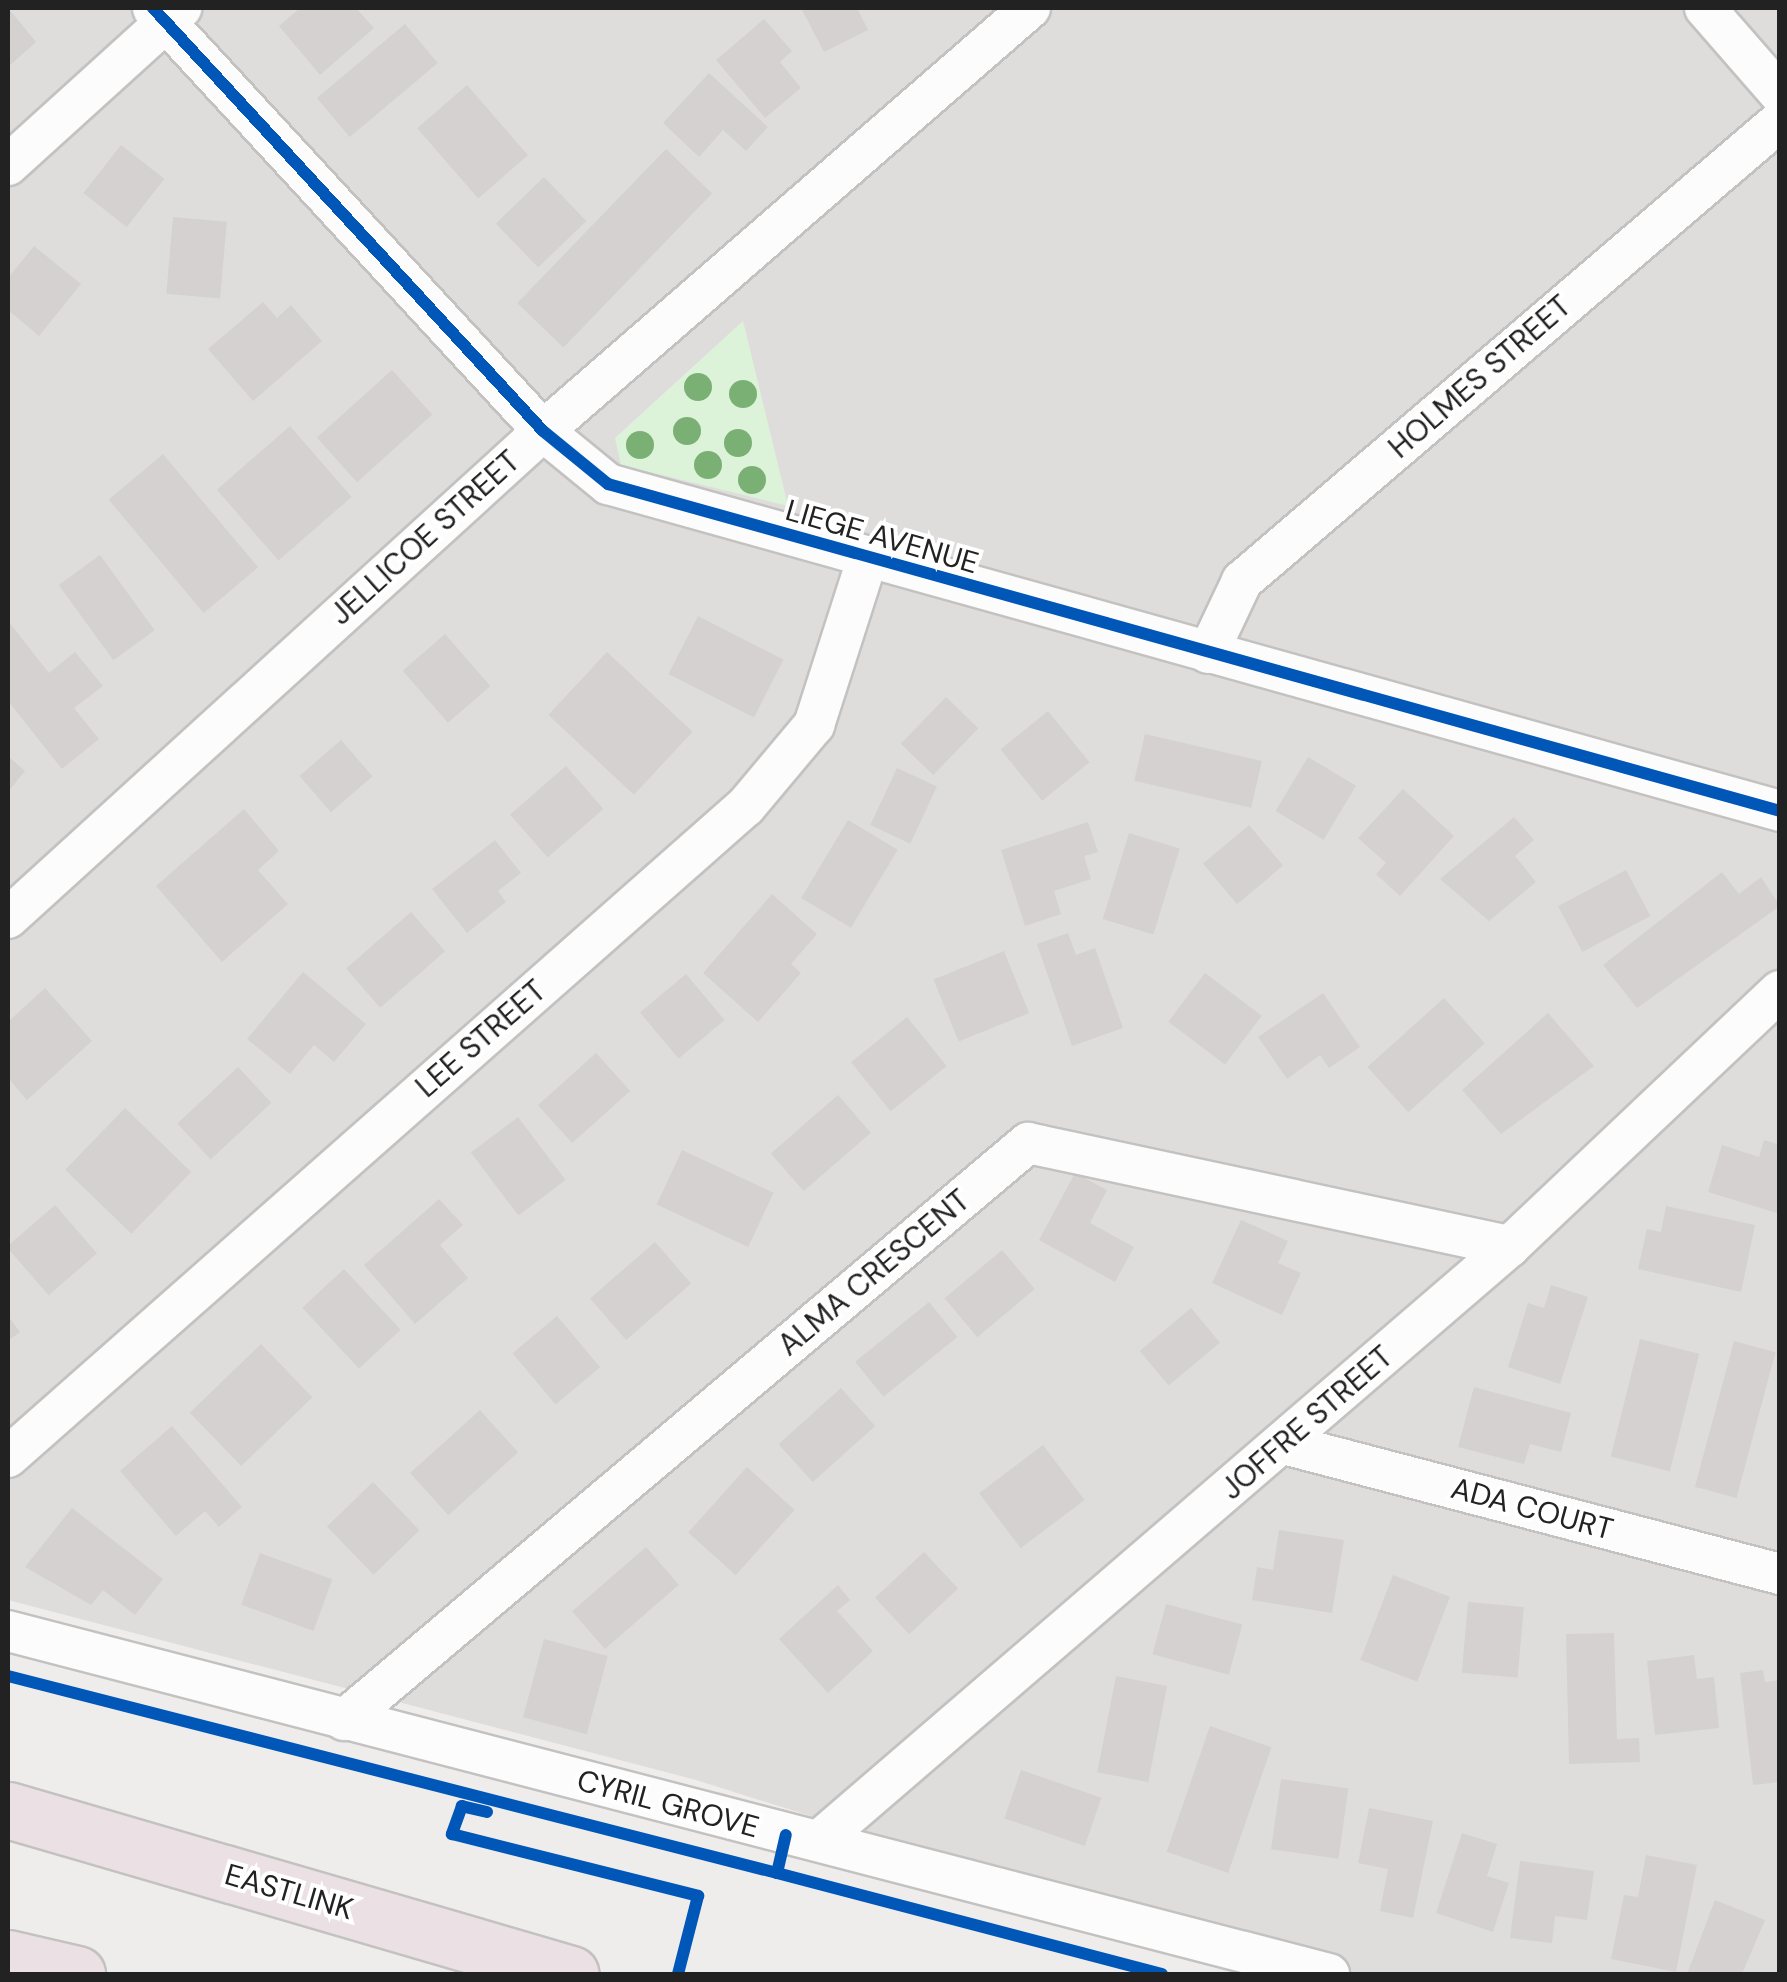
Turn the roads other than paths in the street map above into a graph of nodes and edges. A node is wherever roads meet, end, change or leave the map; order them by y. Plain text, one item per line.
1 (1030, 8) edge
2 (1706, 8) edge
3 (166, 12) edge
4 (1780, 94) edge
5 (1780, 121) edge
6 (8, 165) edge
7 (543, 431) junction
8 (867, 560) junction
9 (1208, 653) junction
10 (1780, 811) edge
11 (8, 918) edge
12 (1780, 991) edge
13 (1510, 1246) junction
14 (1284, 1444) junction
15 (8, 1457) edge
16 (1780, 1574) edge
17 (8, 1631) edge
18 (344, 1720) junction
19 (8, 1810) edge
20 (820, 1840) junction
21 (8, 1958) edge
22 (77, 1974) edge
23 (571, 1974) edge
24 (1329, 1974) edge

1 - 7 street, JELLICOE STREET
2 - 4 street
3 - 6 street
3 - 7 street, LIEGE AVENUE
5 - 9 street, HOLMES STREET
7 - 8 street, LIEGE AVENUE
7 - 11 street, JELLICOE STREET
8 - 9 street, LIEGE AVENUE
8 - 15 street, LEE STREET
9 - 10 street, LIEGE AVENUE
12 - 13 street, JOFFRE STREET
13 - 14 street, JOFFRE STREET
13 - 18 street, ALMA CRESCENT
14 - 16 street, ADA COURT
14 - 20 street, JOFFRE STREET
17 - 18 street, CYRIL GROVE
18 - 20 street, CYRIL GROVE
19 - 23 highway, EASTLINK
20 - 24 street, CYRIL GROVE
21 - 22 highway

